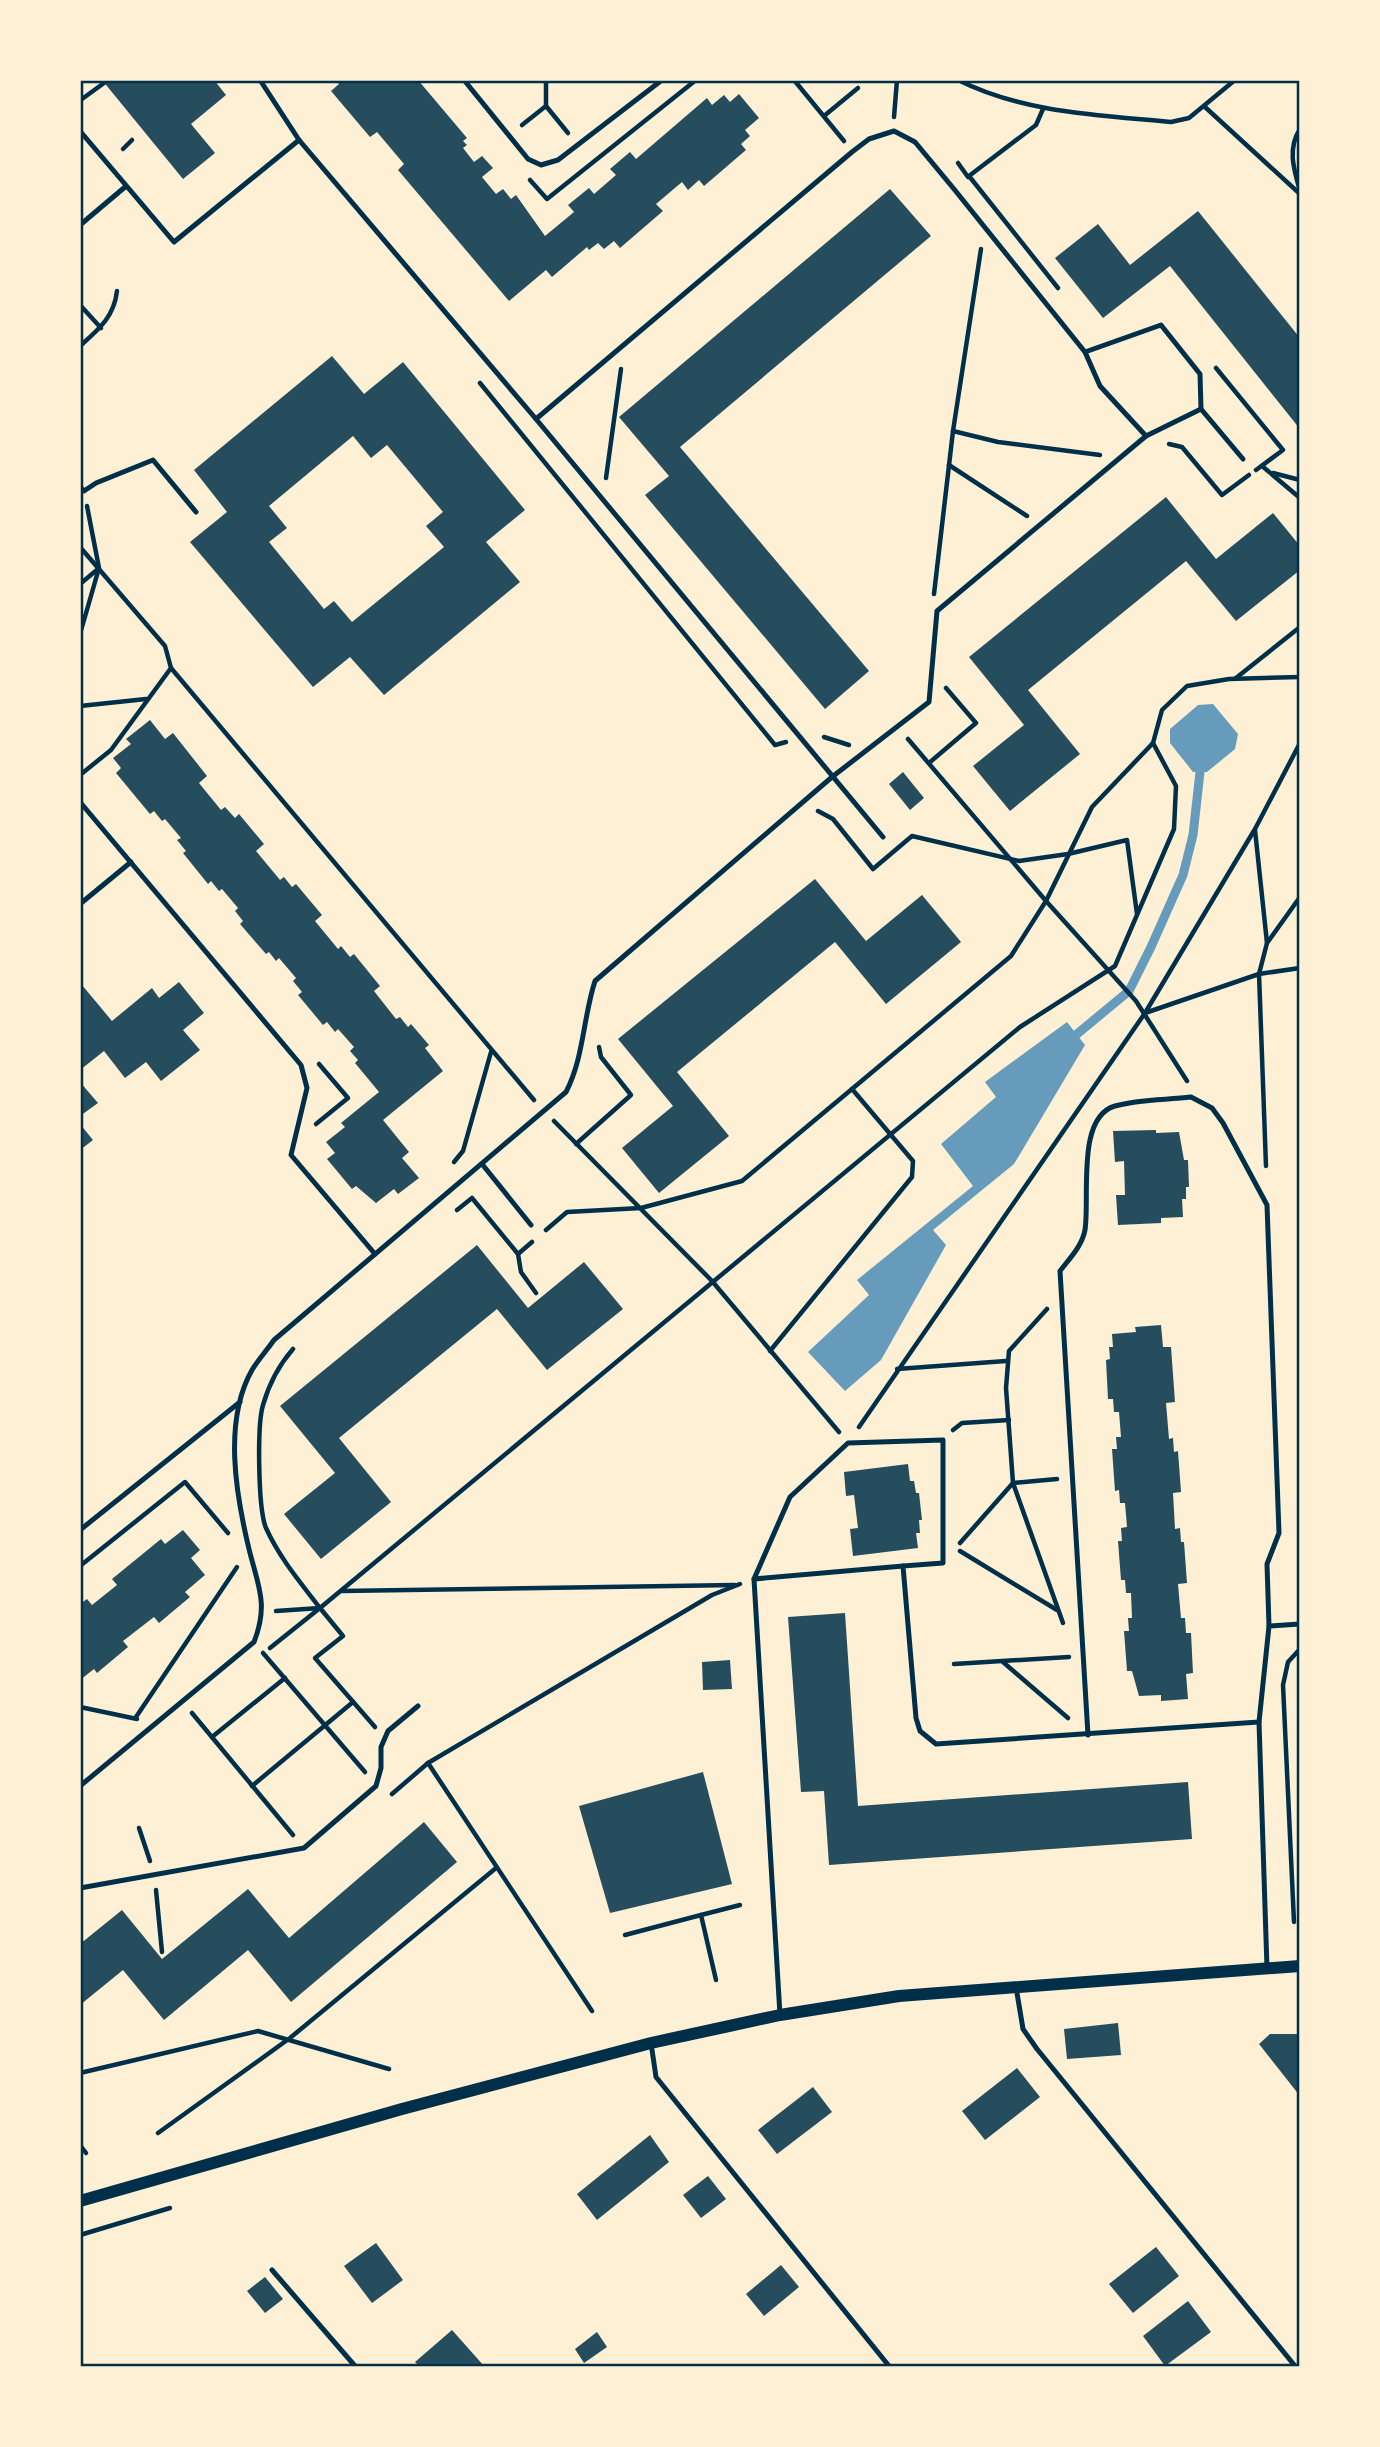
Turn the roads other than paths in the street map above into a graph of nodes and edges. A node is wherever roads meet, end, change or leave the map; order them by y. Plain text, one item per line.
1 (260, 80) edge
2 (464, 80) edge
3 (662, 80) edge
4 (821, 80) edge
5 (827, 80) edge
6 (80, 131) edge
7 (299, 140) junction
8 (125, 187) junction
9 (80, 225) edge
10 (1084, 352) junction
11 (1201, 409) junction
12 (536, 419) junction
13 (1146, 436) junction
14 (1243, 459) dead end
15 (82, 489) edge
16 (196, 512) dead end
17 (832, 777) junction
18 (80, 802) edge
19 (883, 837) dead end
20 (131, 862) junction
21 (80, 904) edge
22 (482, 1164) junction
23 (531, 1225) dead end
24 (374, 1254) junction
25 (240, 1402) junction
26 (80, 1530) edge
27 (903, 1566) junction
28 (754, 1578) junction
29 (1300, 1624) edge
30 (1269, 1626) junction
31 (418, 1706) dead end
32 (1259, 1722) junction
33 (1088, 1735) junction
34 (80, 1786) edge
35 (80, 1888) edge
36 (1300, 1966) edge
37 (1267, 1968) junction
38 (1016, 1987) junction
39 (780, 2015) junction
40 (650, 2043) junction
41 (80, 2201) edge
42 (272, 2270) dead end
43 (355, 2367) edge
44 (889, 2367) edge
45 (1295, 2367) edge

1 - 7 lane
2 - 3 lane
4 - 5 lane
6 - 8 lane
7 - 8 lane
7 - 12 lane
8 - 9 lane
10 - 11 lane
10 - 12 lane
10 - 13 lane
11 - 13 lane
11 - 14 lane
12 - 17 lane
13 - 17 lane
15 - 16 lane
17 - 19 lane
17 - 22 lane
18 - 20 lane
20 - 21 lane
20 - 24 lane
22 - 23 lane
22 - 24 lane
24 - 25 lane
25 - 26 lane
25 - 34 lane
27 - 28 lane
27 - 28 lane
27 - 33 lane
28 - 39 lane
29 - 30 lane
30 - 32 lane
30 - 33 lane
31 - 35 lane
32 - 33 lane
32 - 37 lane
36 - 37 street
37 - 38 street
38 - 39 street
38 - 45 lane
39 - 40 street
40 - 41 street
40 - 44 lane
42 - 43 lane

